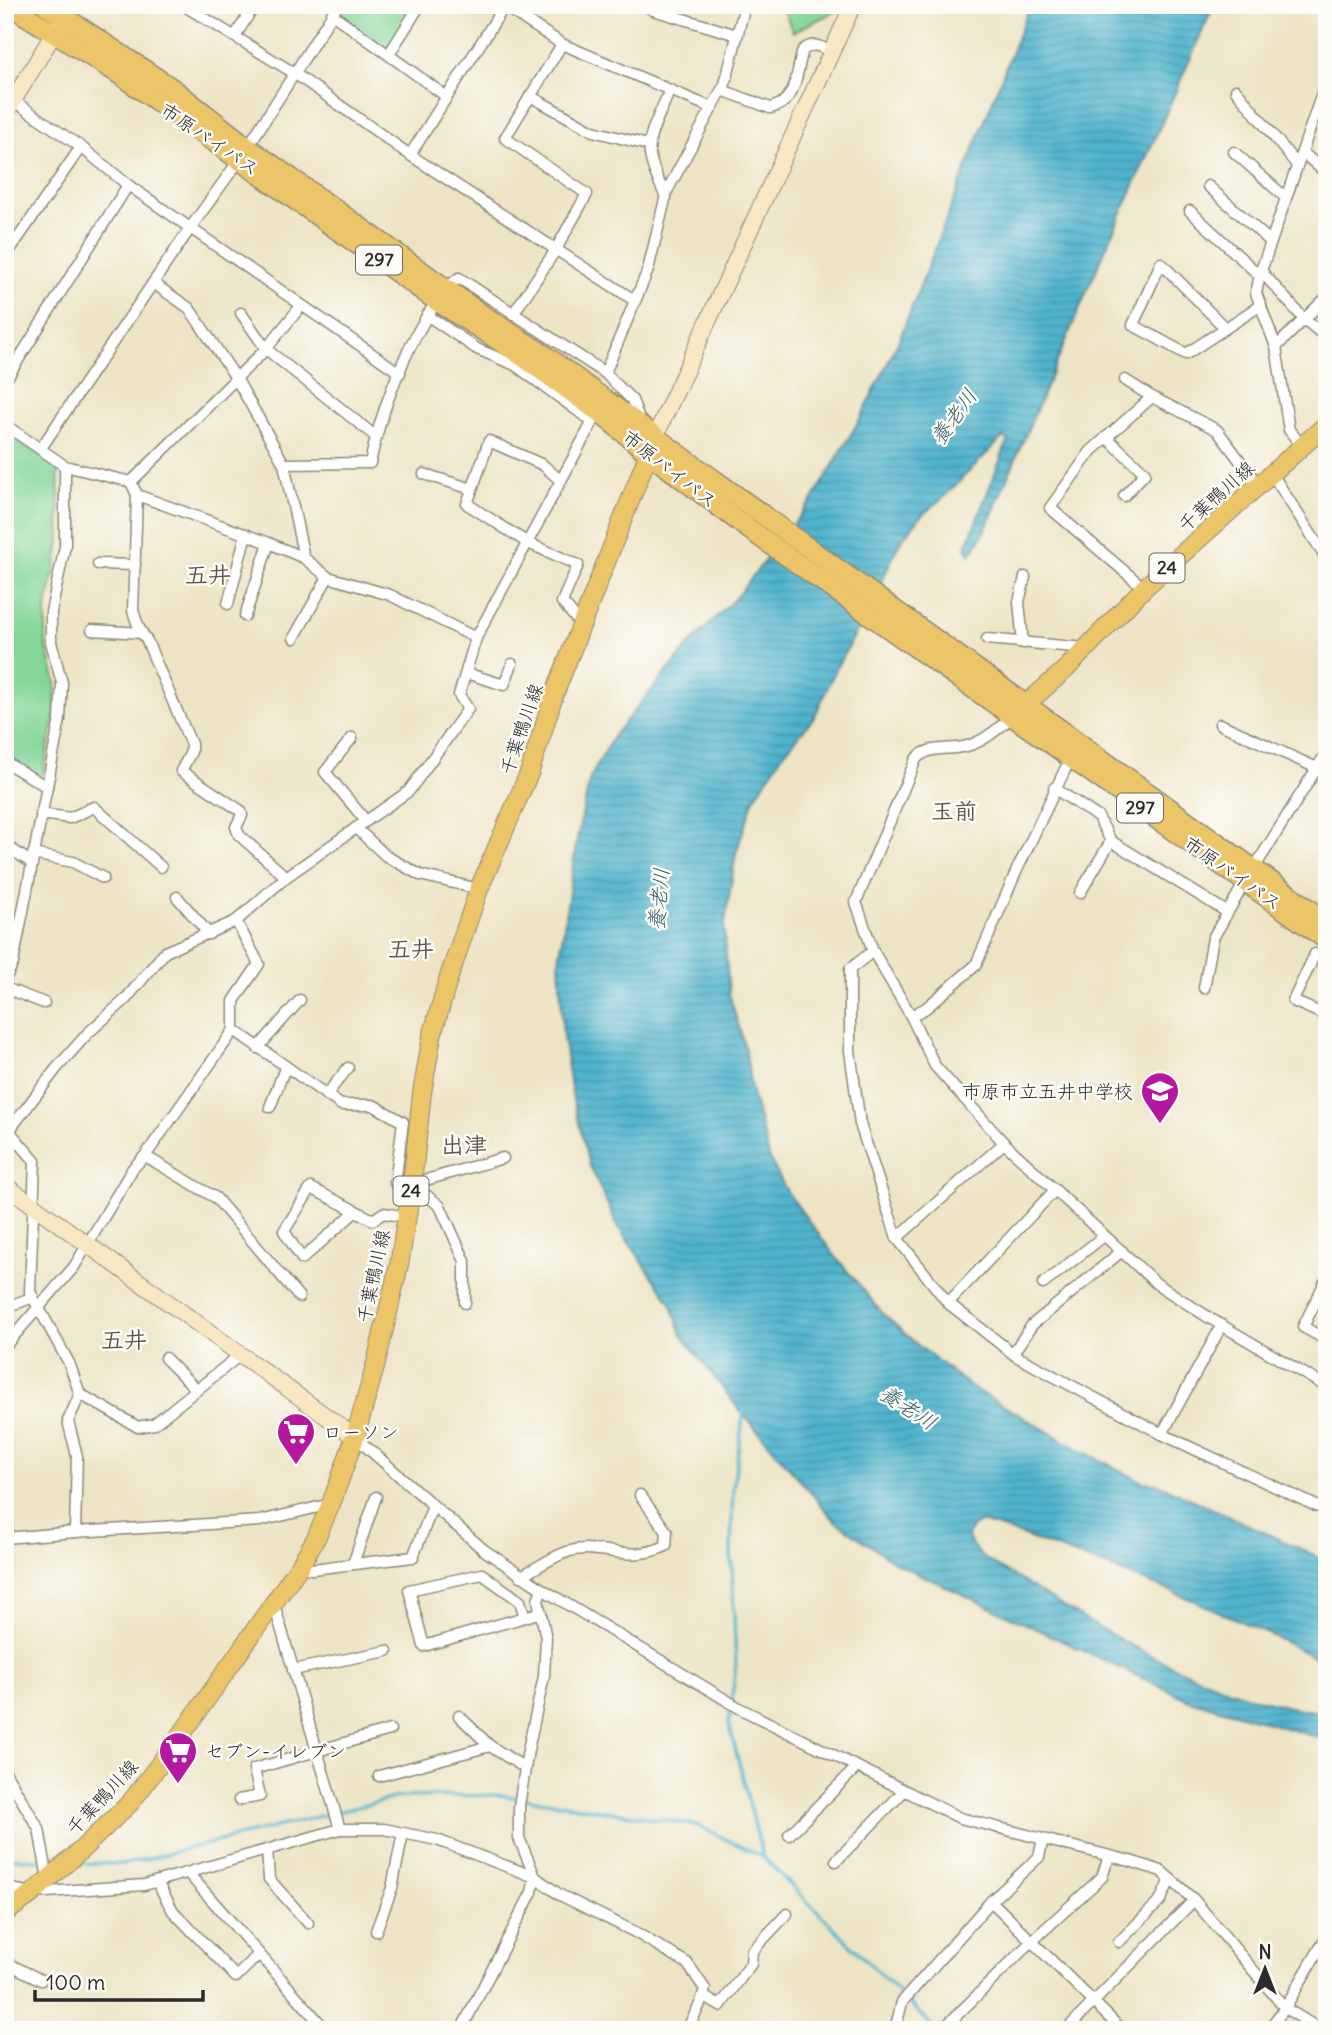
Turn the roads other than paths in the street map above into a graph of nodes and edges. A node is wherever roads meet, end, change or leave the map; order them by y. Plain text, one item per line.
1 (9, 5) edge
2 (47, 5) edge
3 (183, 5) edge
4 (255, 5) edge
5 (420, 5) edge
6 (646, 5) edge
7 (683, 5) edge
8 (746, 5) edge
9 (853, 5) edge
10 (505, 6) edge
11 (335, 9) edge
12 (679, 17) junction
13 (63, 18) edge
14 (235, 36) junction
15 (737, 36) junction
16 (562, 44) junction
17 (831, 52) junction
18 (389, 54) junction
19 (294, 73) junction
20 (1327, 79) edge
21 (670, 90) junction
22 (722, 90) junction
23 (1236, 90) dead end
24 (530, 96) junction
25 (447, 97) junction
26 (8, 103) edge
27 (712, 108) junction
28 (648, 145) junction
29 (81, 147) junction
30 (1234, 152) dead end
31 (1302, 152) junction
32 (244, 153) junction
33 (410, 155) junction
34 (1297, 165) junction
35 (1327, 174) edge
36 (128, 185) junction
37 (1208, 186) dead end
38 (666, 197) junction
39 (1286, 198) junction
40 (1190, 211) dead end
41 (191, 227) junction
42 (1271, 242) junction
43 (555, 251) junction
44 (5, 257) edge
45 (1260, 273) junction
46 (153, 283) junction
47 (1327, 296) edge
48 (634, 300) junction
49 (437, 301) junction
50 (1261, 305) junction
51 (301, 306) junction
52 (241, 313) dead end
53 (513, 314) junction
54 (1304, 319) junction
55 (1226, 328) junction
56 (1327, 338) edge
57 (1276, 347) junction
58 (266, 349) junction
59 (400, 373) junction
60 (605, 373) junction
61 (236, 378) junction
62 (1125, 380) dead end
63 (5, 381) edge
64 (1152, 397) junction
65 (599, 411) junction
66 (1327, 424) edge
67 (5, 425) edge
68 (375, 436) junction
69 (1106, 437) junction
70 (648, 439) junction
71 (1303, 447) junction
72 (41, 448) junction
73 (284, 464) junction
74 (65, 466) junction
75 (424, 474) dead end
76 (1266, 480) junction
77 (561, 481) junction
78 (131, 482) junction
79 (472, 489) junction
80 (137, 495) junction
81 (1124, 496) dead end
82 (246, 534) junction
83 (269, 543) junction
84 (527, 543) junction
85 (304, 558) junction
86 (1327, 559) edge
87 (98, 564) dead end
88 (135, 565) junction
89 (328, 577) junction
90 (1025, 577) dead end
91 (1144, 588) junction
92 (228, 604) dead end
93 (245, 616) dead end
94 (582, 626) junction
95 (92, 630) dead end
96 (142, 633) junction
97 (294, 638) dead end
98 (476, 638) junction
99 (987, 639) dead end
100 (1023, 643) junction
101 (1085, 648) junction
102 (512, 664) dead end
103 (958, 667) junction
104 (466, 673) junction
105 (1019, 710) junction
106 (1220, 724) dead end
107 (352, 738) dead end
108 (1327, 752) edge
109 (1071, 757) junction
110 (5, 762) edge
111 (1317, 768) junction
112 (47, 787) junction
113 (1054, 788) junction
114 (41, 814) junction
115 (366, 821) junction
116 (356, 828) junction
117 (1111, 841) junction
118 (5, 845) edge
119 (33, 858) junction
120 (161, 866) dead end
121 (1249, 876) junction
122 (286, 877) junction
123 (103, 878) dead end
124 (479, 889) junction
125 (1080, 893) dead end
126 (177, 897) dead end
127 (1227, 912) junction
128 (236, 921) junction
129 (1327, 922) edge
130 (209, 934) junction
131 (1327, 940) edge
132 (873, 951) junction
133 (1327, 959) edge
134 (5, 979) edge
135 (5, 988) edge
136 (1204, 989) dead end
137 (300, 1000) dead end
138 (44, 1003) dead end
139 (911, 1016) junction
140 (1327, 1016) edge
141 (234, 1030) junction
142 (258, 1048) junction
143 (285, 1068) junction
144 (348, 1068) dead end
145 (326, 1095) junction
146 (270, 1107) dead end
147 (7, 1134) edge
148 (1004, 1143) junction
149 (145, 1157) junction
150 (503, 1158) dead end
151 (412, 1184) junction
152 (5, 1185) edge
153 (1055, 1190) junction
154 (33, 1205) junction
155 (356, 1211) junction
156 (407, 1217) junction
157 (1104, 1236) junction
158 (897, 1238) junction
159 (86, 1244) junction
160 (1122, 1251) junction
161 (1327, 1278) edge
162 (1043, 1284) dead end
163 (299, 1297) dead end
164 (35, 1302) junction
165 (465, 1303) dead end
166 (948, 1303) junction
167 (5, 1308) edge
168 (1222, 1325) junction
169 (1327, 1340) edge
170 (5, 1346) edge
171 (1013, 1353) junction
172 (240, 1355) junction
173 (165, 1358) dead end
174 (1327, 1387) edge
175 (197, 1390) junction
176 (80, 1394) junction
177 (1162, 1434) junction
178 (355, 1437) junction
179 (5, 1485) edge
180 (640, 1495) dead end
181 (376, 1497) dead end
182 (331, 1504) junction
183 (433, 1506) junction
184 (1325, 1508) edge
185 (75, 1532) junction
186 (7, 1538) edge
187 (353, 1564) junction
188 (299, 1567) junction
189 (521, 1576) junction
190 (542, 1589) junction
191 (274, 1604) junction
192 (541, 1612) junction
193 (525, 1617) junction
194 (387, 1651) dead end
195 (293, 1670) junction
196 (459, 1716) dead end
197 (390, 1730) dead end
198 (490, 1746) junction
199 (317, 1751) junction
200 (857, 1767) junction
201 (525, 1768) junction
202 (5, 1772) edge
203 (380, 1776) dead end
204 (904, 1791) junction
205 (239, 1800) dead end
206 (340, 1829) junction
207 (403, 1833) junction
208 (789, 1835) dead end
209 (1044, 1839) junction
210 (267, 1850) junction
211 (1109, 1856) junction
212 (836, 1861) dead end
213 (188, 1873) junction
214 (535, 1877) junction
215 (48, 1879) junction
216 (1170, 1880) junction
217 (158, 1882) junction
218 (5, 1888) edge
219 (33, 1893) junction
220 (1194, 1900) junction
221 (991, 1901) junction
222 (5, 1913) edge
223 (787, 1914) dead end
224 (308, 1923) dead end
225 (376, 1931) dead end
226 (1327, 1936) edge
227 (1032, 1941) junction
228 (1119, 1942) dead end
229 (260, 1954) junction
230 (5, 1962) edge
231 (41, 1980) dead end
232 (703, 1996) junction
233 (1094, 2002) junction
234 (1285, 2008) junction
235 (945, 2027) dead end
236 (326, 2030) edge
237 (461, 2030) edge
238 (687, 2030) edge
239 (895, 2030) edge
240 (1066, 2030) edge
241 (1122, 2030) edge
242 (1268, 2030) edge
243 (1321, 2030) edge

1 - 13 highway, 市原バイパス / 297
2 - 13 highway, 市原バイパス / 297
3 - 14 street
4 - 14 street
5 - 18 street
6 - 12 street
7 - 12 street
8 - 15 street
9 - 17 street
10 - 16 street
10 - 25 street
11 - 18 street
11 - 19 street
12 - 15 street
13 - 26 street
13 - 32 highway, 市原バイパス / 297
14 - 19 street
15 - 22 street
16 - 21 street
16 - 24 street
17 - 22 street
17 - 70 street
18 - 25 street
19 - 32 street
19 - 33 street
20 - 31 street
21 - 27 street
21 - 28 street
22 - 27 street
23 - 34 street
24 - 28 street
24 - 43 street
25 - 33 street
26 - 29 street
27 - 38 street
28 - 38 street
29 - 36 street
29 - 44 street
30 - 39 street
31 - 34 street
31 - 35 street
32 - 41 street
32 - 49 highway, 市原バイパス / 297
33 - 43 street
34 - 39 street
36 - 41 street
36 - 63 street
37 - 42 street
38 - 48 street
39 - 42 street
40 - 45 street
41 - 46 street
41 - 51 street
42 - 45 street
43 - 48 street
43 - 53 street
45 - 50 street
45 - 54 street
46 - 61 street
46 - 72 street
47 - 54 street
48 - 60 street
49 - 53 street
49 - 59 street
49 - 65 highway, 市原バイパス / 297
49 - 65 street
50 - 55 street
50 - 57 street
51 - 58 street
51 - 59 street
52 - 58 street
53 - 60 street
54 - 56 street
54 - 57 street
55 - 55 street
57 - 71 street
58 - 61 street
58 - 68 street
59 - 68 street
60 - 70 street
61 - 73 street
61 - 78 street
62 - 64 street
64 - 69 street
64 - 76 street
65 - 70 highway, 市原バイパス / 297
65 - 77 street
66 - 71 main road, 千葉鴨川線 / 24
67 - 72 street
68 - 73 street
69 - 81 street
69 - 91 street
70 - 94 main road, 千葉鴨川線 / 24
70 - 103 highway, 市原バイパス / 297
70 - 103 highway, 市原バイパス / 297
71 - 76 main road, 千葉鴨川線 / 24
72 - 74 street
73 - 85 street
74 - 78 street
74 - 112 street
75 - 79 street
76 - 86 street
76 - 91 main road, 千葉鴨川線 / 24
77 - 79 street
77 - 84 street
78 - 80 street
79 - 84 street
80 - 82 street
80 - 88 street
82 - 83 street
82 - 92 street
83 - 85 street
83 - 93 street
84 - 94 street
84 - 98 street
85 - 89 street
87 - 88 street
88 - 96 street
89 - 97 street
89 - 98 street
90 - 100 street
91 - 101 main road, 千葉鴨川線 / 24
94 - 124 main road, 千葉鴨川線 / 24
95 - 96 street
96 - 122 street
98 - 104 street
99 - 100 street
100 - 101 street
101 - 105 main road, 千葉鴨川線 / 24
102 - 104 street
103 - 105 highway, 市原バイパス / 297
104 - 115 street
105 - 109 highway, 市原バイパス / 297
105 - 121 highway, 市原バイパス / 297
105 - 132 street
106 - 111 street
107 - 115 street
108 - 111 street
109 - 113 street
109 - 121 highway, 市原バイパス / 297
110 - 112 street
111 - 121 street
112 - 114 street
113 - 117 street
113 - 139 street
114 - 119 street
114 - 120 street
115 - 116 street
116 - 122 street
116 - 124 street
117 - 125 street
117 - 127 street
118 - 119 street
119 - 123 street
119 - 134 street
121 - 127 street
121 - 129 highway, 市原バイパス / 297
121 - 131 highway, 市原バイパス / 297
122 - 128 street
124 - 151 main road, 千葉鴨川線 / 24
126 - 130 street
127 - 136 street
128 - 130 street
128 - 141 street
130 - 147 street
132 - 139 street
132 - 158 street
133 - 140 street
135 - 138 street
137 - 142 street
139 - 148 street
141 - 142 street
141 - 149 street
142 - 143 street
143 - 145 street
143 - 146 street
144 - 145 street
145 - 151 street
147 - 154 street
148 - 153 street
148 - 158 street
149 - 159 street
149 - 163 street
150 - 151 street
151 - 156 main road, 千葉鴨川線 / 24
151 - 165 street
152 - 154 street
153 - 157 street
153 - 166 street
154 - 159 street
154 - 164 street
155 - 155 street
155 - 156 street
156 - 178 main road, 千葉鴨川線 / 24
157 - 160 street
157 - 162 street
158 - 166 street
159 - 164 street
159 - 172 street
160 - 168 street
160 - 171 street
161 - 169 street
164 - 167 street
164 - 170 street
164 - 176 street
166 - 171 street
168 - 174 street
168 - 177 street
171 - 177 street
172 - 175 street
172 - 178 street
173 - 175 street
175 - 176 street
176 - 185 street
177 - 184 street
178 - 182 main road, 千葉鴨川線 / 24
178 - 183 street
179 - 186 street
180 - 189 street
181 - 187 street
182 - 185 street
182 - 188 main road, 千葉鴨川線 / 24
183 - 187 street
183 - 189 street
185 - 186 street
187 - 188 street
188 - 191 main road, 千葉鴨川線 / 24
189 - 190 street
190 - 192 street
190 - 200 street
191 - 195 street
191 - 215 main road, 千葉鴨川線 / 24
192 - 193 street
192 - 201 street
193 - 193 street
194 - 195 street
195 - 199 street
196 - 198 street
197 - 199 street
198 - 201 street
198 - 203 street
199 - 205 street
199 - 206 street
200 - 204 street
200 - 208 street
201 - 214 street
202 - 215 street
204 - 209 street
204 - 212 street
206 - 207 street
206 - 210 street
207 - 214 street
207 - 225 street
209 - 211 street
209 - 221 street
210 - 213 street
210 - 224 street
211 - 216 street
211 - 227 street
213 - 217 street
213 - 229 street
214 - 232 street
214 - 237 street
215 - 219 main road, 千葉鴨川線 / 24
216 - 220 street
216 - 228 street
217 - 219 street
217 - 229 street
218 - 219 street
219 - 222 main road, 千葉鴨川線 / 24
220 - 233 street
220 - 234 street
221 - 227 street
221 - 239 street
223 - 232 street
226 - 234 street
227 - 233 street
227 - 235 street
229 - 236 street
230 - 231 street
232 - 238 street
233 - 240 street
233 - 241 street
234 - 242 street
234 - 243 street

